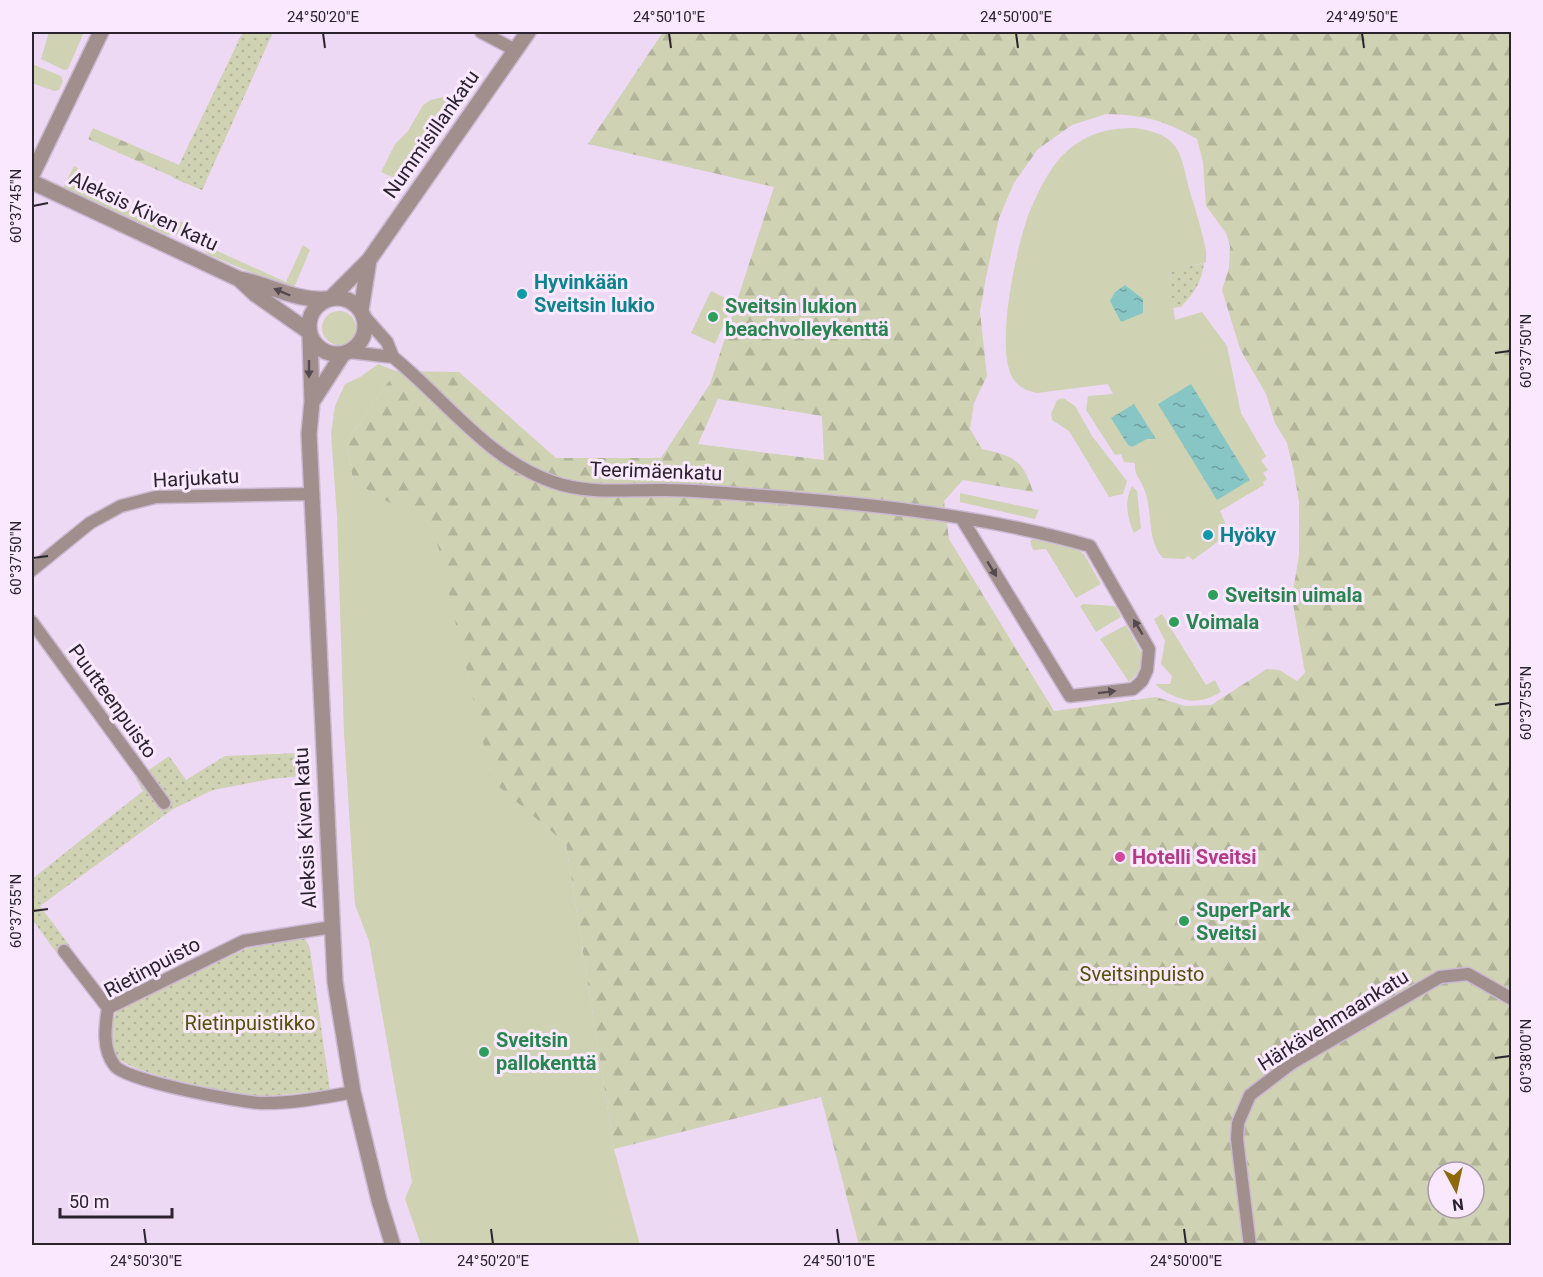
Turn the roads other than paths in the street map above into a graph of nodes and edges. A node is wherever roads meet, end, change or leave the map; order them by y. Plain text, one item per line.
1 (101, 32) edge
2 (481, 32) edge
3 (528, 32) edge
4 (515, 50) junction
5 (32, 175) edge
6 (32, 182) edge
7 (369, 260) junction
8 (239, 279) junction
9 (329, 298) junction
10 (362, 313) junction
11 (309, 334) junction
12 (346, 353) junction
13 (393, 357) junction
14 (312, 402) junction
15 (312, 494) junction
16 (962, 519) junction
17 (32, 570) edge
18 (32, 622) edge
19 (164, 803) dead end
20 (332, 927) junction
21 (64, 951) dead end
22 (1512, 999) edge
23 (108, 1008) junction
24 (353, 1092) junction
25 (393, 1245) edge
26 (1250, 1245) edge

1 - 5 street
2 - 4 street
3 - 4 street, Nummisillankatu
4 - 7 street, Nummisillankatu
6 - 8 street, Aleksis Kiven katu
7 - 9 street, Nummisillankatu
7 - 10 street, Nummisillankatu
9 -> 8 street, Aleksis Kiven katu
8 - 11 street, Aleksis Kiven katu
9 - 10 street
9 - 11 street
10 - 12 street
10 - 13 street, Teerimäenkatu
11 - 12 street
11 -> 14 street, Aleksis Kiven katu
12 - 13 street
12 - 14 street, Aleksis Kiven katu
13 - 16 street, Teerimäenkatu
14 - 15 street, Aleksis Kiven katu
15 - 17 street, Harjukatu
15 - 20 street, Aleksis Kiven katu
16 -> 16 street, Teerimäenkatu
18 - 19 street, Puutteenpuisto
20 - 23 street, Rietinpuisto
20 - 24 street, Aleksis Kiven katu
21 - 23 street
22 - 26 street, Härkävehmaankatu
23 - 24 street, Rietinpuisto
24 - 25 street, Aleksis Kiven katu

